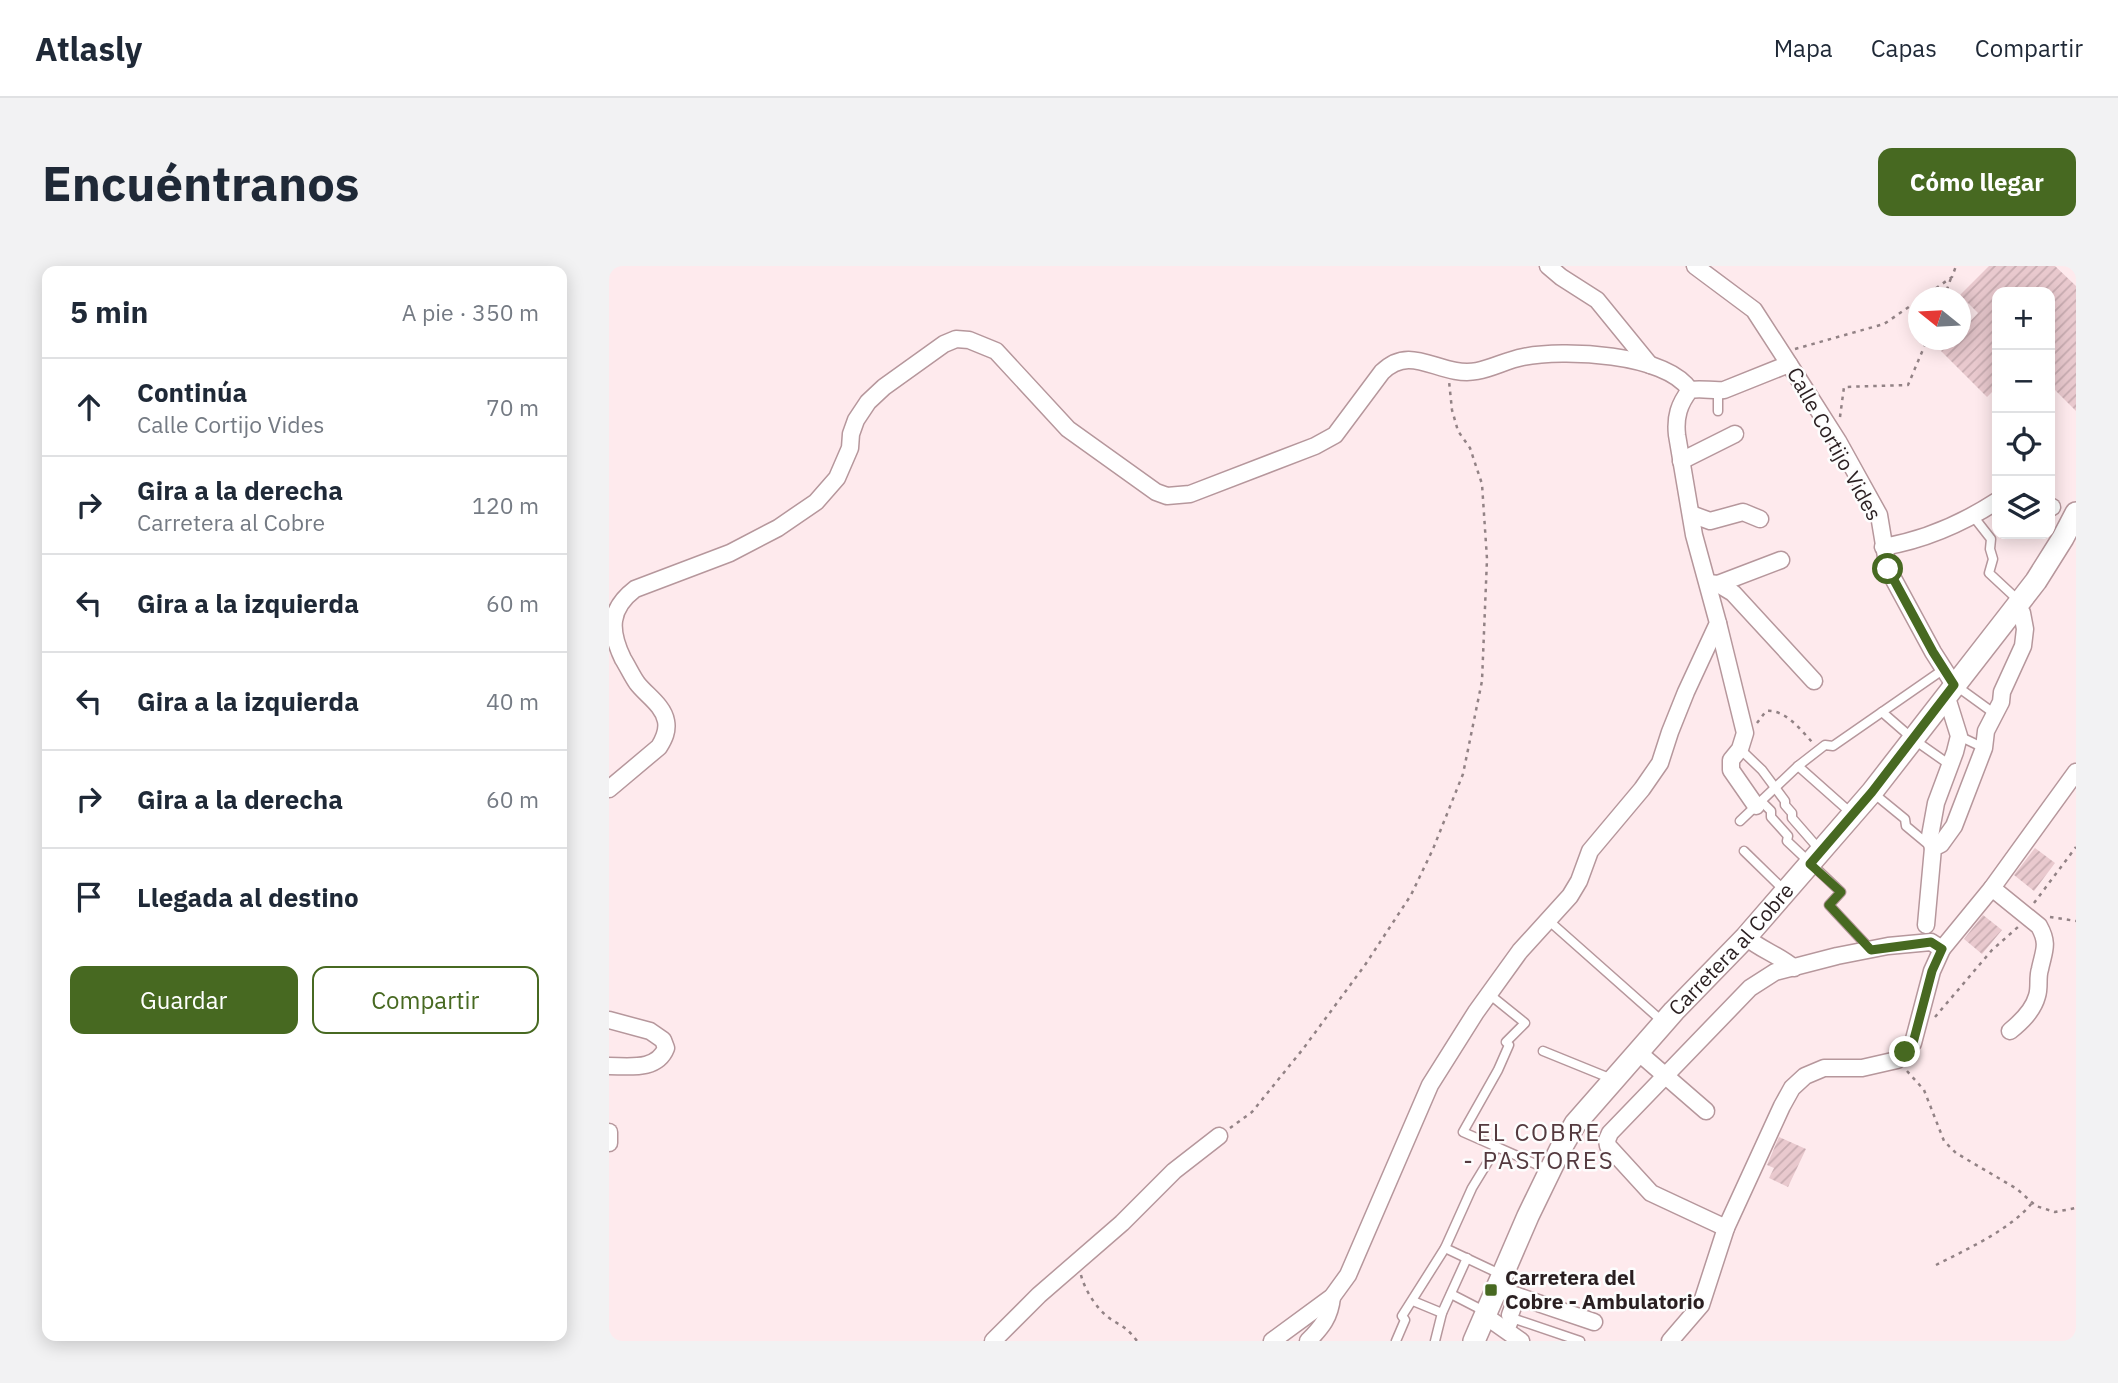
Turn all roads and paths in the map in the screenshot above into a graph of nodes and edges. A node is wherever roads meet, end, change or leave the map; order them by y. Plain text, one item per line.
1 (1548, 266) edge
2 (1695, 266) edge
3 (1956, 266) edge
4 (1952, 277) junction
5 (1937, 287) edge
6 (1948, 287) edge
7 (1908, 307) edge
8 (1923, 350) edge
9 (1786, 358) junction
10 (1650, 365) junction
11 (1451, 371) junction
12 (1690, 390) junction
13 (1718, 391) junction
14 (1718, 411) dead end
15 (1735, 434) dead end
16 (1837, 441) junction
17 (1681, 461) junction
18 (1992, 504) edge
19 (2076, 513) edge
20 (1691, 514) junction
21 (1973, 516) junction
22 (1760, 519) dead end
23 (1883, 547) junction
24 (1781, 561) dead end
25 (1713, 583) junction
26 (2018, 604) junction
27 (1719, 623) junction
28 (1728, 662) junction
29 (1698, 666) junction
30 (1814, 681) dead end
31 (1947, 685) junction
32 (1882, 712) junction
33 (1995, 714) junction
34 (1754, 727) dead end
35 (1959, 736) junction
36 (1913, 739) junction
37 (1984, 748) junction
38 (1740, 749) junction
39 (1818, 750) junction
40 (1950, 765) junction
41 (1798, 766) junction
42 (2076, 772) edge
43 (1775, 788) junction
44 (609, 789) edge
45 (1872, 792) junction
46 (1758, 804) junction
47 (1853, 815) junction
48 (1740, 821) dead end
49 (2076, 847) edge
50 (1933, 848) junction
51 (1744, 851) dead end
52 (1816, 858) junction
53 (1992, 888) junction
54 (1786, 892) junction
55 (2025, 915) junction
56 (1548, 920) junction
57 (2076, 921) edge
58 (1926, 925) dead end
59 (1746, 937) junction
60 (1942, 949) junction
61 (1871, 950) junction
62 (1794, 968) junction
63 (1489, 994) junction
64 (609, 1020) edge
65 (1664, 1023) junction
66 (1917, 1028) junction
67 (2010, 1031) dead end
68 (1543, 1051) dead end
69 (1638, 1052) junction
70 (1898, 1060) junction
71 (609, 1066) edge
72 (1665, 1075) junction
73 (1614, 1079) junction
74 (1706, 1111) dead end
75 (609, 1132) edge
76 (1219, 1136) joint
77 (609, 1143) edge
78 (1497, 1147) junction
79 (1549, 1171) junction
80 (2032, 1202) junction
81 (2076, 1208) edge
82 (1726, 1228) junction
83 (1445, 1248) junction
84 (1467, 1258) junction
85 (1078, 1261) junction
86 (1936, 1265) dead end
87 (1506, 1287) junction
88 (1451, 1294) junction
89 (1332, 1297) junction
90 (1413, 1301) junction
91 (1442, 1313) junction
92 (1486, 1314) junction
93 (1510, 1315) dead end
94 (1594, 1322) dead end
95 (1515, 1337) edge
96 (993, 1341) edge
97 (1137, 1341) edge
98 (1272, 1341) edge
99 (1308, 1341) edge
100 (1396, 1341) edge
101 (1435, 1341) edge
102 (1474, 1341) edge
103 (1580, 1341) edge
104 (1670, 1341) edge

1 - 10 street
2 - 9 street, Calle Cortijo Vides
3 - 4 path
4 - 5 path
4 - 6 path
7 - 9 path
8 - 16 path
9 - 13 street
9 - 16 street, Calle Cortijo Vides
10 - 11 street
10 - 12 street
11 - 44 street
11 - 76 path
12 - 13 street
12 - 17 street
13 - 14 lane
15 - 17 street
16 - 23 street, Calle Cortijo Vides
17 - 20 street
18 - 21 street
19 - 26 street, Carretera al Cobre
20 - 22 street
20 - 25 street
21 - 23 street
21 - 26 lane
23 - 31 street, Calle Cortijo Vides
24 - 25 street
25 - 27 street
25 - 30 street
26 - 31 street, Carretera al Cobre
26 - 33 street
27 - 28 street
27 - 29 street
28 - 29 street
28 - 38 street
29 - 56 street
31 - 32 lane
31 - 33 lane
31 - 35 street, Calle Cortijo Vides
31 - 36 street, Carretera al Cobre
32 - 36 lane
32 - 39 lane
33 - 37 street
34 - 39 path
35 - 37 lane
35 - 40 street
36 - 40 lane
36 - 45 street, Carretera al Cobre
37 - 50 street
38 - 43 lane
38 - 46 street
39 - 41 lane
40 - 50 street
41 - 43 lane
41 - 47 lane
42 - 53 street
43 - 46 lane
43 - 52 lane
45 - 47 street, Carretera al Cobre
45 - 50 lane
46 - 48 lane
46 - 52 lane
47 - 52 street, Carretera al Cobre
49 - 55 path
50 - 58 street
51 - 54 lane
52 - 54 street, Carretera al Cobre
52 - 61 lane
53 - 55 street
53 - 60 street
54 - 59 street, Carretera al Cobre
55 - 57 path
55 - 66 path
55 - 67 street
56 - 63 street
56 - 65 lane
59 - 62 street
59 - 65 street, Carretera al Cobre
60 - 61 street
60 - 66 street
61 - 62 street
62 - 72 street
63 - 78 lane
63 - 89 street
64 - 71 street
65 - 69 street, Carretera al Cobre
66 - 70 street
68 - 73 lane
69 - 72 street
69 - 73 street, Carretera al Cobre
70 - 80 path
70 - 82 street
72 - 74 street
72 - 82 street
73 - 79 street, Carretera al Cobre
75 - 77 street
76 - 85 street
78 - 79 lane
78 - 83 lane
79 - 87 street, Carretera al Cobre
80 - 81 path
80 - 86 path
82 - 104 street
83 - 84 lane
83 - 90 lane
84 - 87 lane
84 - 88 lane
85 - 96 street
85 - 97 path
87 - 92 street, Carretera al Cobre
87 - 93 street
87 - 94 street
88 - 91 lane
88 - 92 lane
89 - 98 street
89 - 99 street
90 - 91 lane
90 - 100 lane
91 - 101 lane
92 - 95 street
92 - 102 street, Carretera al Cobre
95 - 103 lane

